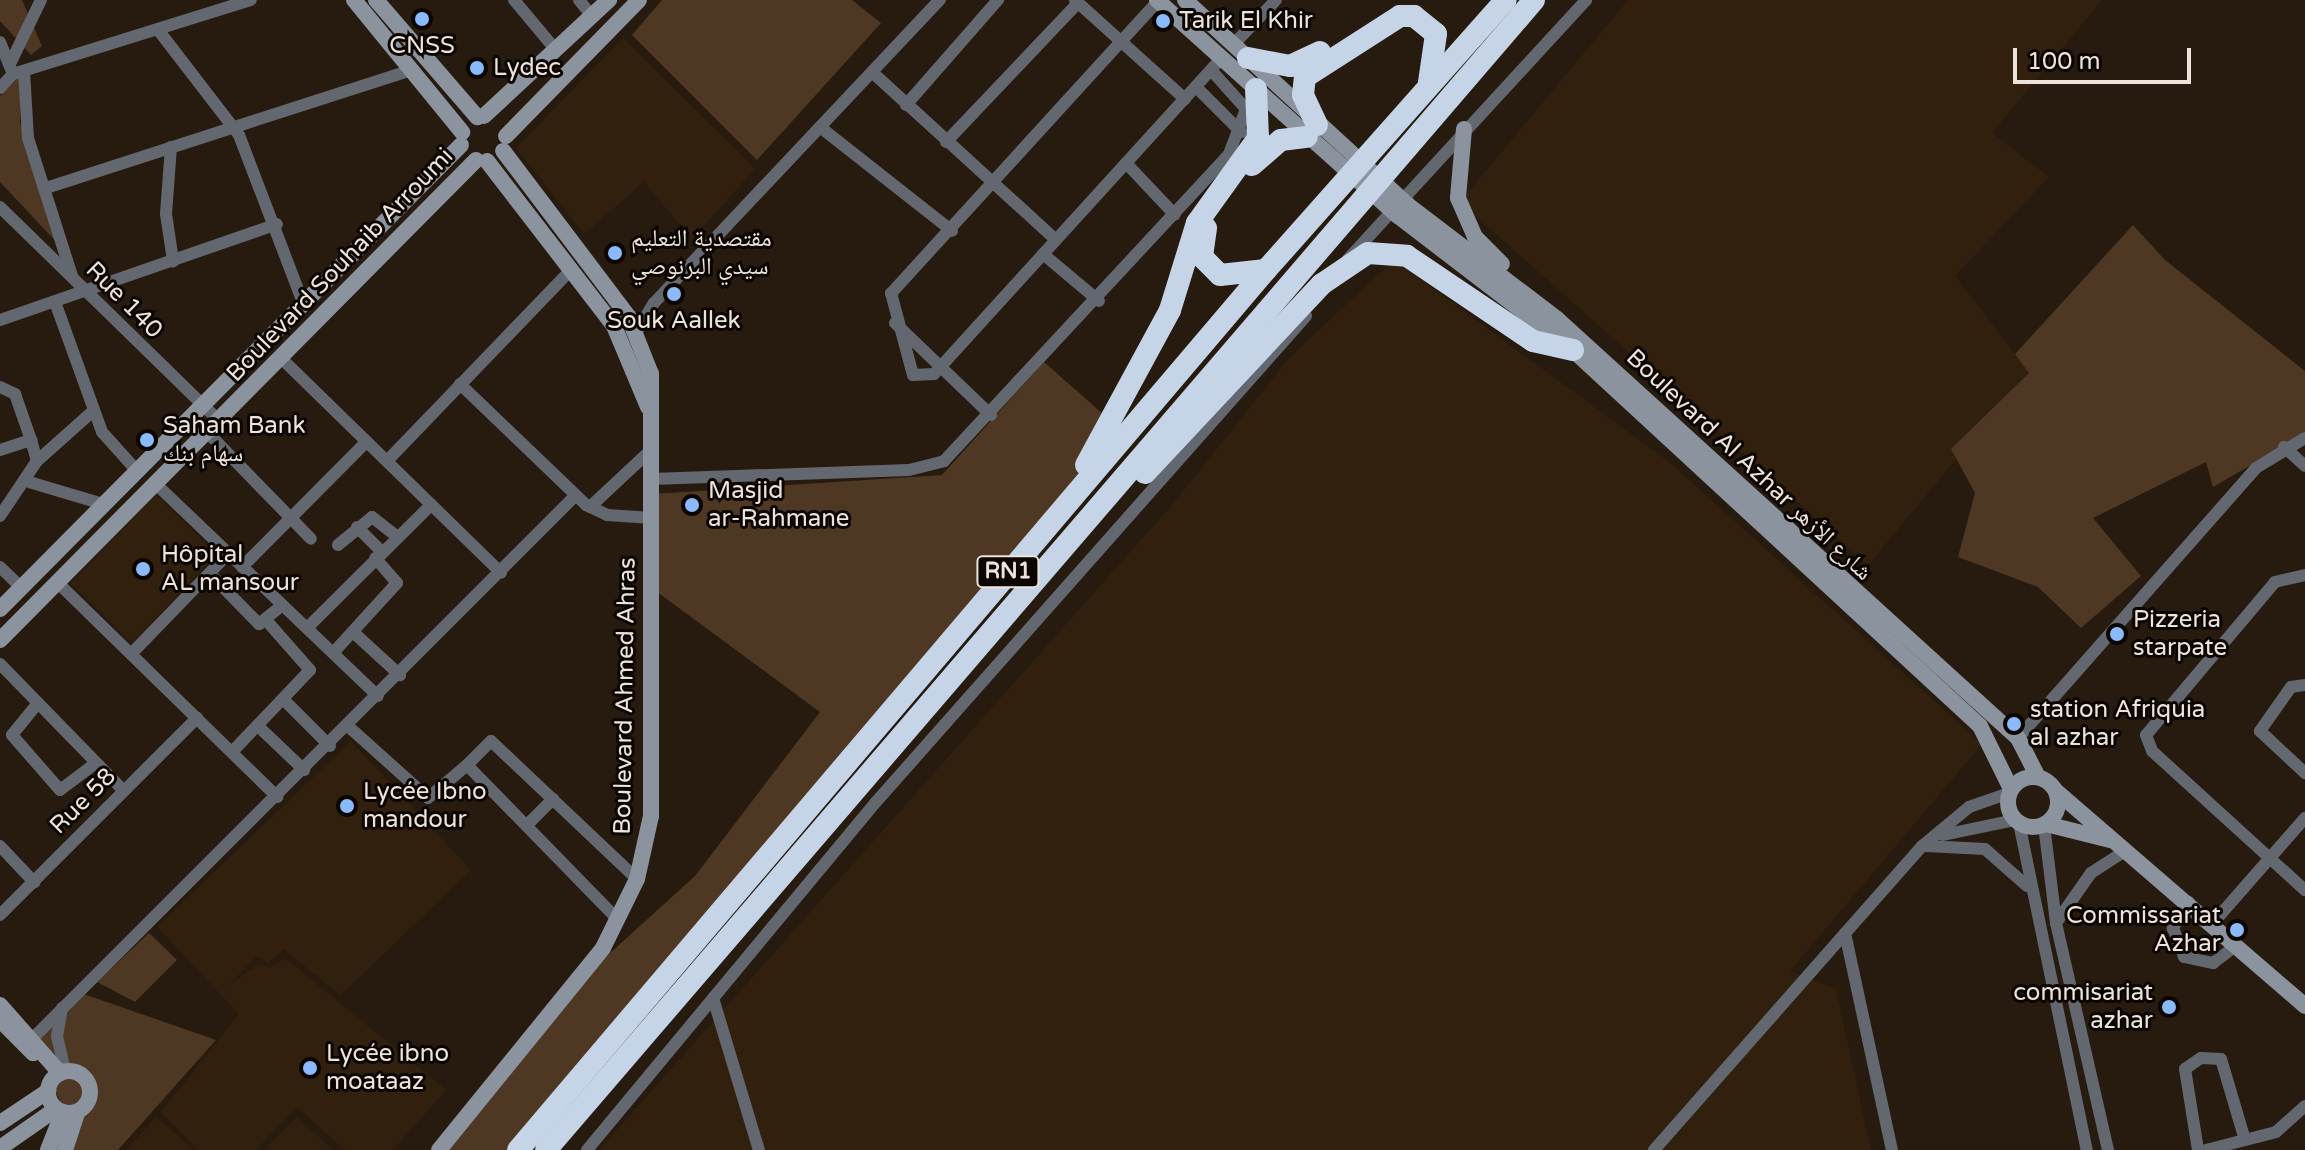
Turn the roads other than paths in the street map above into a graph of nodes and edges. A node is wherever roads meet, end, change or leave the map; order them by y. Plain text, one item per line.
1 (41, 0) edge
2 (251, 0) edge
3 (354, 0) edge
4 (376, 0) edge
5 (514, 0) edge
6 (579, 0) edge
7 (609, 0) edge
8 (639, 0) edge
9 (940, 0) edge
10 (998, 0) edge
11 (1157, 0) edge
12 (1185, 0) edge
13 (1276, 0) edge
14 (1416, 0) edge
15 (1506, 0) edge
16 (1534, 0) edge
17 (1586, 0) edge
18 (1076, 1) edge
19 (592, 16) junction
20 (159, 31) junction
21 (1122, 41) junction
22 (0, 42) edge
23 (556, 50) junction
24 (1240, 51) junction
25 (1217, 64) junction
26 (16, 69) junction
27 (412, 70) junction
28 (872, 72) junction
29 (1261, 83) junction
30 (1196, 87) junction
31 (0, 88) edge
32 (1423, 97) junction
33 (1185, 99) junction
34 (906, 105) junction
35 (480, 116) junction
36 (233, 126) junction
37 (820, 127) junction
38 (1464, 129) junction
39 (1241, 132) junction
40 (1319, 137) junction
41 (462, 138) junction
42 (946, 142) junction
43 (505, 143) junction
44 (171, 147) junction
45 (481, 161) junction
46 (1126, 163) junction
47 (995, 187) junction
48 (46, 188) junction
49 (0, 207) edge
50 (1403, 210) junction
51 (1175, 215) junction
52 (5, 220) edge
53 (277, 224) junction
54 (952, 231) junction
55 (1056, 240) junction
56 (1043, 254) junction
57 (173, 261) junction
58 (572, 269) junction
59 (1266, 270) junction
60 (1340, 271) junction
61 (73, 280) junction
62 (85, 292) junction
63 (1099, 301) junction
64 (55, 302) junction
65 (304, 305) junction
66 (0, 320) edge
67 (894, 323) junction
68 (626, 324) junction
69 (1573, 350) junction
70 (282, 359) junction
71 (941, 365) junction
72 (1606, 365) junction
73 (460, 384) junction
74 (0, 387) edge
75 (201, 407) junction
76 (92, 412) junction
77 (991, 415) junction
78 (651, 416) junction
79 (214, 428) junction
80 (2305, 438) edge
81 (31, 440) junction
82 (367, 441) junction
83 (2284, 447) junction
84 (652, 449) junction
85 (0, 450) edge
86 (37, 461) junction
87 (387, 461) junction
88 (2305, 466) edge
89 (138, 472) junction
90 (652, 479) junction
91 (29, 482) junction
92 (158, 486) junction
93 (575, 496) junction
94 (106, 505) junction
95 (431, 505) junction
96 (590, 507) junction
97 (0, 516) edge
98 (290, 518) junction
99 (652, 518) junction
100 (357, 527) junction
101 (398, 537) junction
102 (1068, 538) junction
103 (311, 539) dead end
104 (338, 545) dead end
105 (228, 554) junction
106 (379, 555) junction
107 (0, 567) edge
108 (242, 567) junction
109 (501, 573) junction
110 (211, 575) junction
111 (2305, 575) edge
112 (57, 582) junction
113 (22, 588) junction
114 (281, 606) junction
115 (0, 609) edge
116 (267, 621) junction
117 (307, 628) junction
118 (960, 628) junction
119 (353, 632) junction
120 (0, 640) edge
121 (132, 653) junction
122 (333, 653) junction
123 (0, 664) edge
124 (400, 675) junction
125 (2305, 685) edge
126 (378, 696) junction
127 (284, 700) junction
128 (38, 703) junction
129 (197, 718) junction
130 (258, 726) junction
131 (349, 727) junction
132 (2018, 738) junction
133 (330, 746) junction
134 (232, 752) junction
135 (96, 763) junction
136 (467, 765) junction
137 (304, 770) junction
138 (2305, 773) edge
139 (2038, 777) junction
140 (124, 791) junction
141 (2010, 791) junction
142 (2056, 791) junction
143 (277, 797) junction
144 (553, 799) junction
145 (2017, 822) junction
146 (2045, 824) junction
147 (527, 825) junction
148 (2303, 826) edge
149 (1926, 844) junction
150 (0, 846) edge
151 (2120, 846) junction
152 (2272, 858) junction
153 (637, 879) junction
154 (34, 882) junction
155 (2305, 890) edge
156 (2031, 892) junction
157 (2189, 902) junction
158 (0, 915) edge
159 (618, 920) junction
160 (2056, 923) junction
161 (2213, 923) junction
162 (1845, 933) junction
163 (2237, 945) junction
164 (713, 998) junction
165 (63, 1004) junction
166 (0, 1005) edge
167 (2305, 1006) edge
168 (3, 1027) edge
169 (29, 1042) junction
170 (57, 1078) junction
171 (2305, 1106) edge
172 (65, 1111) junction
173 (0, 1123) edge
174 (2245, 1140) junction
175 (0, 1148) edge
176 (48, 1150) edge
177 (65, 1150) edge
178 (439, 1150) edge
179 (518, 1150) edge
180 (546, 1150) edge
181 (587, 1150) edge
182 (759, 1150) edge
183 (1654, 1150) edge
184 (1892, 1150) edge
185 (2087, 1150) edge
186 (2108, 1150) edge
187 (2198, 1150) edge
188 (2206, 1150) edge

1 - 26 street
2 - 20 street
3 - 27 street
4 - 35 street
5 - 23 street
6 - 19 street
7 - 19 street
8 - 43 street
9 - 28 street
10 - 34 street
11 - 21 street
11 - 25 street
12 - 24 street
13 - 24 street
14 - 24 highway
15 - 32 highway, RN1
16 - 102 highway, RN1
17 - 38 street
18 - 21 street
18 - 42 street
19 - 23 street
20 - 26 street
20 - 36 street
21 - 33 street
21 - 47 street
22 - 26 street
23 - 35 street
24 - 29 street
25 - 29 street
25 - 30 street
25 - 39 street
26 - 31 street
26 - 48 street
27 - 36 street
27 - 41 street
28 - 34 street
28 - 37 street
29 - 40 street
29 - 118 highway
30 - 33 street
30 - 39 street
32 - 40 highway
32 - 59 highway, RN1
33 - 46 street
34 - 42 street
35 - 41 street, Boulevard Souhaib Arroumi
35 - 43 street
36 - 44 street
36 - 53 street
37 - 54 street
37 - 68 street
38 - 60 street
38 - 72 street
39 - 51 street
40 - 50 street
40 - 59 highway
41 - 45 street
41 - 65 street, Boulevard Souhaib Arroumi
42 - 47 street
43 - 45 street, Boulevard Souhaib Arroumi
43 - 68 street
44 - 48 street
44 - 57 street
45 - 58 street
45 - 70 street, Boulevard Souhaib Arroumi
46 - 51 street
46 - 55 street
47 - 54 street
47 - 55 street
48 - 61 street
49 - 52 street, Rue 140
50 - 69 street, Boulevard Al Azhar شارع الأزهر
50 - 72 street, Boulevard Al Azhar شارع الأزهر
51 - 63 street
52 - 61 street, Rue 140
53 - 57 street
53 - 65 street
54 - 67 street
55 - 56 street
56 - 63 street
56 - 71 street
57 - 62 street
58 - 68 street
58 - 73 street
59 - 118 highway, RN1
60 - 69 highway
60 - 102 highway
60 - 164 street
61 - 62 street, Rue 140
62 - 64 street
62 - 75 street, Rue 140
63 - 77 street
64 - 66 street
64 - 76 street
65 - 75 street, Boulevard Souhaib Arroumi
67 - 71 street
67 - 71 street
68 - 78 street, Boulevard Ahmed Ahras
68 - 78 street, Boulevard Ahmed Ahras
69 - 141 street, Boulevard Al Azhar شارع الأزهر
70 - 79 street, Boulevard Souhaib Arroumi
70 - 82 street
71 - 77 street
72 - 132 street, Boulevard Al Azhar شارع الأزهر
73 - 87 street
73 - 93 street
74 - 81 street
75 - 79 street, Rue 140
75 - 89 street, Boulevard Souhaib Arroumi
76 - 86 street
76 - 89 street
77 - 90 street
78 - 84 street, Boulevard Ahmed Ahras
79 - 92 street, Boulevard Souhaib Arroumi
79 - 98 street, Rue 140
80 - 83 street
81 - 85 street
81 - 86 street
82 - 87 street
82 - 98 street
83 - 88 street
83 - 132 street
84 - 90 street, Boulevard Ahmed Ahras
84 - 96 street
86 - 91 street
87 - 95 street
89 - 94 street, Boulevard Souhaib Arroumi
90 - 99 street, Boulevard Ahmed Ahras
91 - 94 street
91 - 97 street
92 - 105 street
92 - 112 street, Boulevard Souhaib Arroumi
93 - 96 street
93 - 109 street
94 - 113 street, Boulevard Souhaib Arroumi
95 - 101 street
95 - 109 street
96 - 99 street
98 - 103 street, Rue 140
98 - 108 street
99 - 153 street, Boulevard Ahmed Ahras
100 - 101 street
100 - 104 street
100 - 106 street
101 - 106 street
102 - 180 highway, RN1
105 - 108 street
105 - 110 street
106 - 117 street
106 - 119 street
107 - 113 street
108 - 114 street
109 - 124 street
110 - 116 street
110 - 121 street
111 - 152 street
112 - 120 street, Boulevard Souhaib Arroumi
112 - 121 street
113 - 115 street, Boulevard Souhaib Arroumi
114 - 116 street
114 - 117 street
116 - 127 street
117 - 122 street
118 - 179 highway, RN1
119 - 122 street
119 - 124 street
121 - 129 street
122 - 126 street
123 - 128 street
124 - 126 street
125 - 138 street
126 - 131 street
127 - 130 street
127 - 133 street
128 - 135 street
128 - 135 street
129 - 134 street
129 - 140 street, Rue 58
130 - 134 street
130 - 137 street
131 - 133 street
131 - 136 street
132 - 139 street, Boulevard Al Azhar شارع الأزهر
133 - 137 street
134 - 143 street
135 - 140 street
136 - 144 street
136 - 147 street
137 - 143 street
139 - 141 street
139 - 142 street
140 - 154 street, Rue 58
141 - 145 street
141 - 149 street
142 - 146 street
142 - 151 street
143 - 165 street
144 - 147 street
144 - 153 street
145 - 146 street
145 - 149 street
145 - 156 street
146 - 151 street
146 - 160 street
147 - 159 street
148 - 152 street
149 - 156 street
149 - 162 street
150 - 154 street
151 - 157 street
151 - 160 street
152 - 155 street
152 - 161 street
153 - 159 street, Boulevard Ahmed Ahras
154 - 158 street, Rue 58
156 - 185 street
157 - 161 street
157 - 163 street
159 - 178 street, Boulevard Ahmed Ahras
160 - 186 street
161 - 163 street
162 - 183 street
162 - 184 street
163 - 167 street
164 - 181 street
164 - 182 street
165 - 169 street
165 - 170 street
166 - 169 street
168 - 169 street
169 - 170 street
170 - 172 street
170 - 172 street
170 - 173 street
171 - 174 street
172 - 175 street
172 - 176 street
172 - 177 street
174 - 187 street
174 - 188 street

